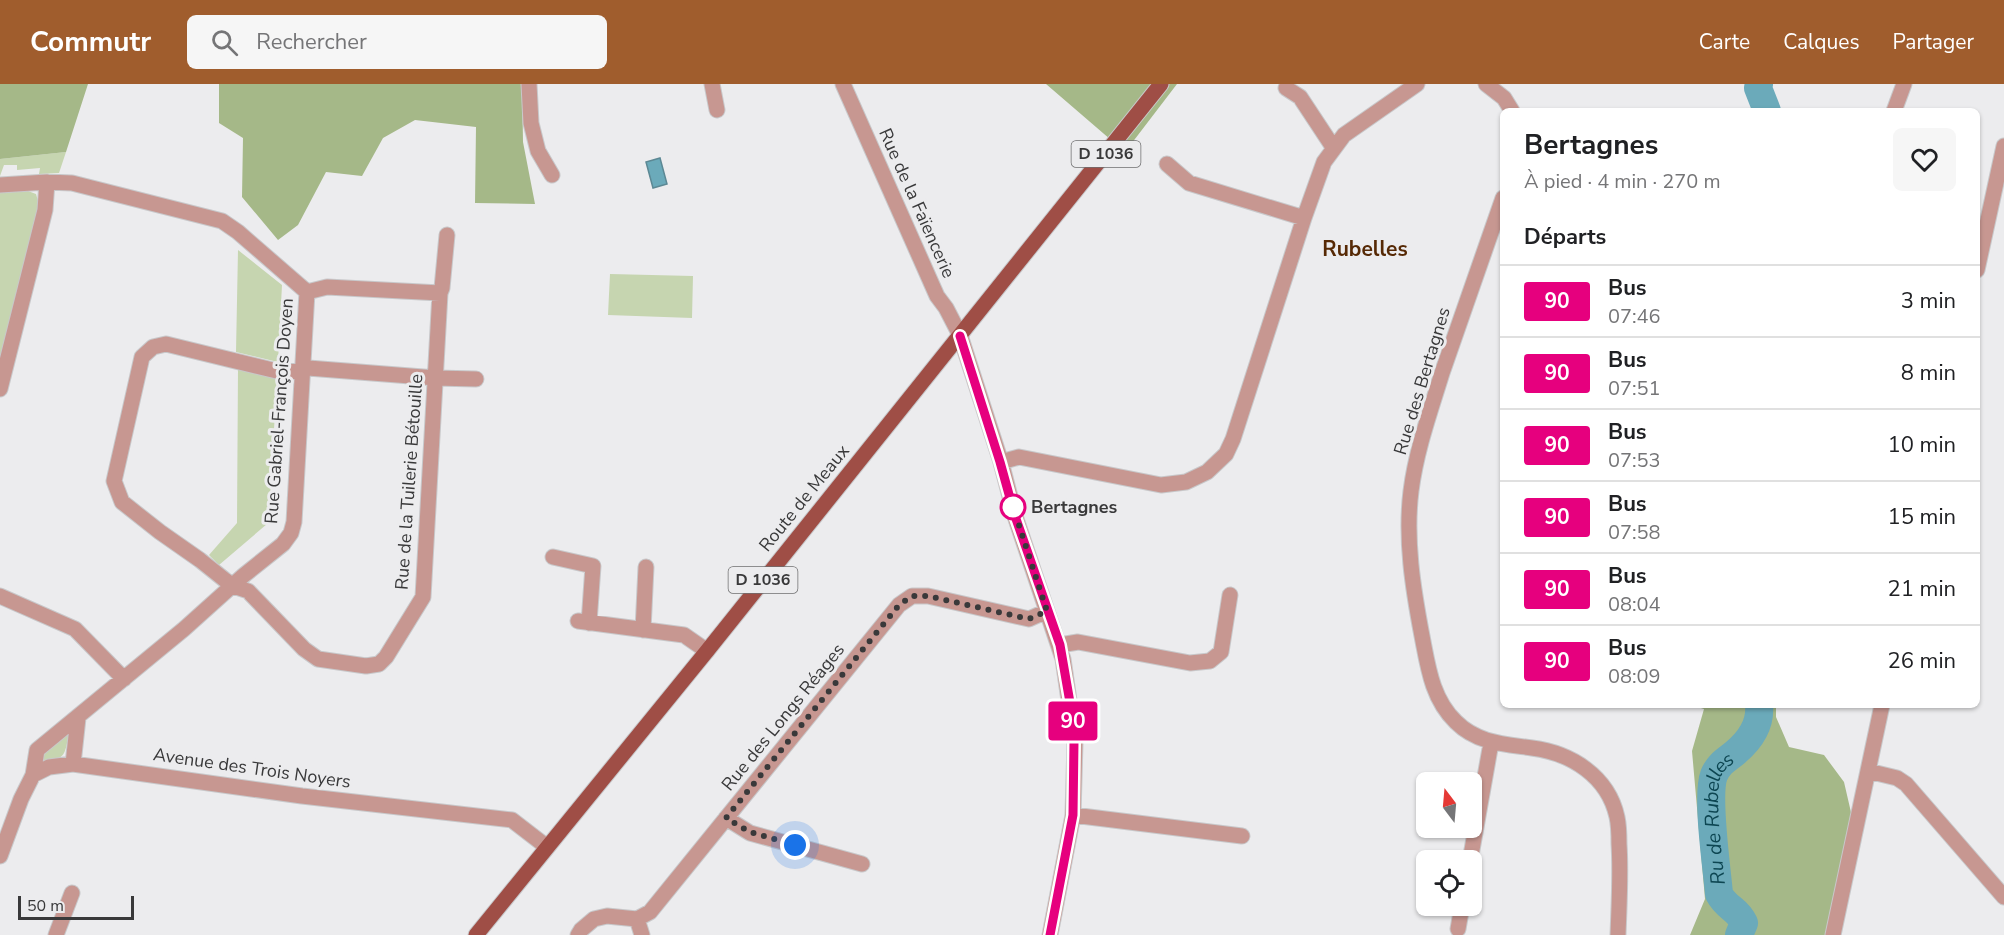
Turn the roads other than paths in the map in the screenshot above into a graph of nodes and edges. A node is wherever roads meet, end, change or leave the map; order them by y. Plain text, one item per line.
1 (529, 84) edge
2 (712, 84) edge
3 (843, 84) edge
4 (1161, 84) edge
5 (1417, 84) edge
6 (1486, 84) edge
7 (1904, 84) edge
8 (1286, 88) dead end
9 (1510, 108) edge
10 (1895, 108) edge
11 (717, 110) dead end
12 (2004, 146) edge
13 (1333, 147) junction
14 (1167, 164) dead end
15 (552, 175) dead end
16 (47, 182) junction
17 (0, 185) edge
18 (1500, 207) edge
19 (1304, 218) junction
20 (447, 235) dead end
21 (1980, 256) edge
22 (307, 292) junction
23 (440, 293) junction
24 (960, 336) junction
25 (303, 371) junction
26 (436, 378) junction
27 (476, 378) dead end
28 (0, 389) edge
29 (1000, 462) junction
30 (554, 557) dead end
31 (646, 567) dead end
32 (233, 586) junction
33 (1230, 595) dead end
34 (0, 596) edge
35 (1047, 611) junction
36 (643, 630) junction
37 (1060, 645) junction
38 (707, 651) junction
39 (123, 680) junction
40 (1881, 708) edge
41 (78, 718) junction
42 (1491, 743) junction
43 (73, 764) junction
44 (1868, 771) junction
45 (33, 775) junction
46 (1073, 815) junction
47 (726, 818) junction
48 (1242, 836) dead end
49 (547, 847) junction
50 (1472, 850) edge
51 (0, 856) edge
52 (862, 864) dead end
53 (72, 893) dead end
54 (2004, 897) edge
55 (1460, 916) edge
56 (637, 919) junction
57 (1458, 929) dead end
58 (56, 935) edge
59 (476, 935) edge
60 (578, 935) edge
61 (642, 935) edge
62 (1050, 935) edge
63 (1618, 935) edge
64 (1833, 935) edge

1 - 15 street
2 - 11 street
3 - 24 street, Rue de la Faïencerie
4 - 24 main road, Route de Meaux / D 1036
5 - 13 street
6 - 9 street
7 - 10 street
8 - 13 street
12 - 21 street
13 - 19 street
14 - 19 street
16 - 17 street, Rue Gabriel-François Doyen
16 - 22 street, Rue Gabriel-François Doyen
16 - 28 street
18 - 42 street, Rue des Bertagnes
19 - 29 street
20 - 23 street, Rue de la Tuilerie Bétouille
22 - 23 street
22 - 25 street, Rue Gabriel-François Doyen
23 - 26 street, Rue de la Tuilerie Bétouille
24 - 29 street, Rue de la Faïencerie
24 - 38 main road, Route de Meaux / D 1036
25 - 26 street, Rue de la Tuilerie Bétouille
25 - 32 street, Rue Gabriel-François Doyen
25 - 32 street, Rue de la Tuilerie Bétouille
26 - 27 street, Rue de la Tuilerie Bétouille
26 - 32 street, Rue de la Tuilerie Bétouille
29 - 35 street, Rue de la Faïencerie
30 - 36 street
31 - 36 street
32 - 39 street, Rue Gabriel-François Doyen
33 - 37 street
34 - 39 street
35 - 37 street, Rue de la Faïencerie
35 - 47 street, Rue des Longs Réages
36 - 38 street
37 - 46 street, Rue de la Faïencerie
38 - 49 main road, Route de Meaux / D 1036
39 - 41 street, Rue Gabriel-François Doyen
40 - 44 street
41 - 43 street
41 - 45 street, Rue Gabriel-François Doyen
42 - 50 street
42 - 63 street, Rue des Bertagnes
43 - 45 street, Avenue des Trois Noyers
43 - 49 street, Avenue des Trois Noyers
44 - 54 street
44 - 64 street
45 - 51 street
46 - 48 street
46 - 62 street, Rue de la Faïencerie
47 - 52 street
47 - 56 street, Rue des Longs Réages
49 - 59 main road, Route de Meaux / D 1036
53 - 58 street
55 - 57 street
56 - 60 street
56 - 61 street

